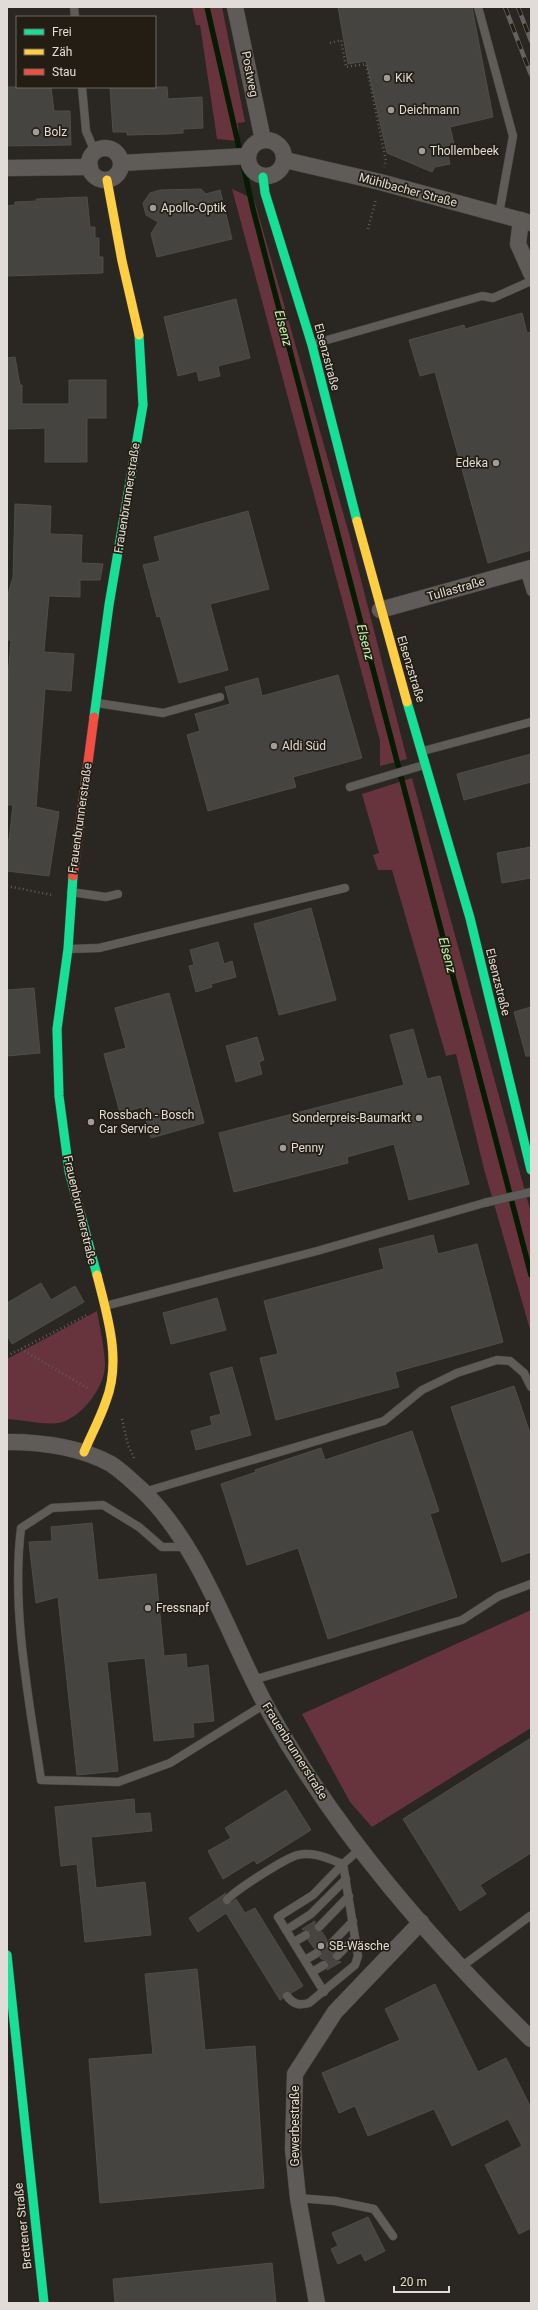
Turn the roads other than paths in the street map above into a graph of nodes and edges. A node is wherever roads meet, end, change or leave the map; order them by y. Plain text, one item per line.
1 (235, 7) edge
2 (478, 7) edge
3 (82, 88) edge
4 (263, 140) junction
5 (96, 152) junction
6 (248, 156) junction
7 (285, 160) junction
8 (121, 163) junction
9 (90, 167) junction
10 (7, 168) edge
11 (263, 176) junction
12 (107, 180) junction
13 (499, 214) junction
14 (526, 221) edge
15 (531, 273) edge
16 (531, 281) edge
17 (312, 344) junction
18 (528, 569) edge
19 (531, 592) edge
20 (380, 610) junction
21 (220, 697) dead end
22 (96, 703) junction
23 (531, 722) edge
24 (423, 751) junction
25 (427, 765) junction
26 (350, 787) dead end
27 (345, 888) dead end
28 (118, 894) dead end
29 (70, 896) junction
30 (68, 949) junction
31 (531, 1170) edge
32 (531, 1192) edge
33 (105, 1306) junction
34 (531, 1387) edge
35 (7, 1442) edge
36 (84, 1452) junction
37 (144, 1492) junction
38 (186, 1547) junction
39 (531, 1584) edge
40 (253, 1680) junction
41 (265, 1704) junction
42 (360, 1849) junction
43 (343, 1864) junction
44 (346, 1879) junction
45 (349, 1896) junction
46 (227, 1900) dead end
47 (530, 1916) edge
48 (353, 1921) junction
49 (421, 1922) junction
50 (319, 1927) dead end
51 (286, 1930) junction
52 (306, 1935) dead end
53 (355, 1938) junction
54 (294, 1942) junction
55 (330, 1945) dead end
56 (317, 1953) dead end
57 (7, 1955) edge
58 (337, 1956) dead end
59 (305, 1960) junction
60 (324, 1965) dead end
61 (461, 1967) junction
62 (312, 1972) junction
63 (324, 1992) junction
64 (286, 1996) dead end
65 (531, 2039) edge
66 (298, 2198) junction
67 (393, 2236) dead end
68 (44, 2303) edge
69 (317, 2303) edge

1 - 4 street, Postweg
2 - 13 lane
3 - 5 lane
4 - 6 street
4 - 7 street
5 - 8 street
5 - 9 street
6 - 8 street
6 - 11 street
7 - 11 street
7 - 13 street, Mühlbacher Straße
8 - 12 street
9 - 10 street
9 - 12 street
11 - 17 street, Elsenzstraße
12 - 22 street, Frauenbrunnerstraße
13 - 14 street, Mühlbacher Straße
14 - 15 street
16 - 17 lane
17 - 20 street, Elsenzstraße
18 - 19 lane
18 - 20 street, Tullastraße
20 - 24 street, Elsenzstraße
21 - 22 lane
22 - 29 street, Frauenbrunnerstraße
23 - 24 lane
24 - 25 street, Elsenzstraße
25 - 26 lane
25 - 31 street, Elsenzstraße
27 - 30 lane
28 - 29 lane
29 - 30 street, Frauenbrunnerstraße
30 - 33 street, Frauenbrunnerstraße
32 - 33 lane
33 - 36 street, Frauenbrunnerstraße
34 - 37 lane
35 - 36 street, Frauenbrunnerstraße
36 - 37 street, Frauenbrunnerstraße
37 - 38 street, Frauenbrunnerstraße
38 - 40 street, Frauenbrunnerstraße
38 - 41 lane
39 - 40 lane
40 - 41 street, Frauenbrunnerstraße
41 - 42 street, Frauenbrunnerstraße
42 - 43 lane
42 - 49 street, Frauenbrunnerstraße
43 - 44 lane
43 - 46 lane
43 - 51 lane
44 - 45 lane
44 - 51 lane
45 - 48 lane
45 - 50 lane
47 - 61 lane
48 - 53 lane
48 - 55 lane
49 - 61 street, Frauenbrunnerstraße
49 - 66 street, Gewerbestraße
51 - 54 lane
52 - 54 lane
53 - 58 lane
53 - 63 lane
54 - 59 lane
56 - 59 lane
57 - 68 street, Brettener Straße
59 - 62 lane
60 - 62 lane
61 - 65 street, Frauenbrunnerstraße
62 - 63 lane
63 - 64 lane
66 - 67 lane
66 - 69 street, Gewerbestraße

